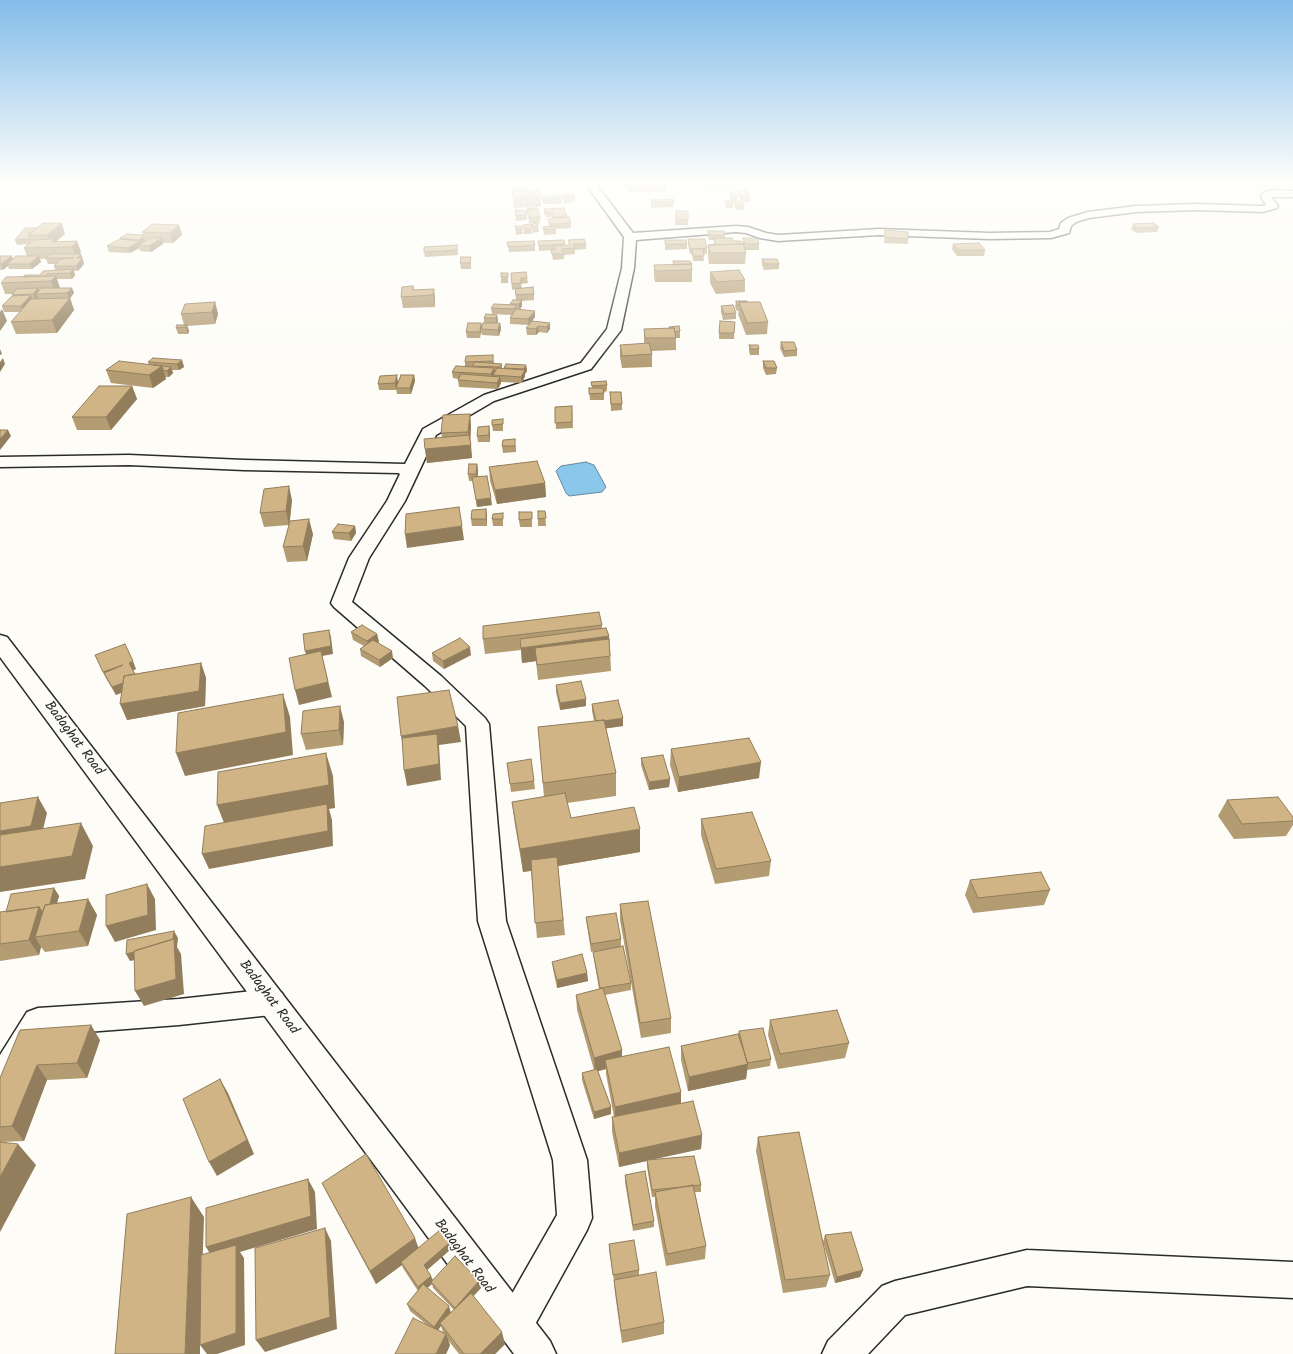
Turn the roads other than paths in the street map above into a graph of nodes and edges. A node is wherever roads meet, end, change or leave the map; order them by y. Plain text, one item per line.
1 (630, 244) edge
2 (0, 462) edge
3 (410, 473) junction
4 (0, 642) edge
5 (271, 1002) junction
6 (0, 1083) edge
7 (1293, 1280) edge
8 (514, 1326) junction
9 (537, 1354) edge
10 (842, 1354) edge

1 - 3 street
2 - 3 street
3 - 8 street
4 - 5 street, Badaghat Road
5 - 6 street
5 - 8 street, Badaghat Road
7 - 10 street
8 - 9 street, Badaghat Road

